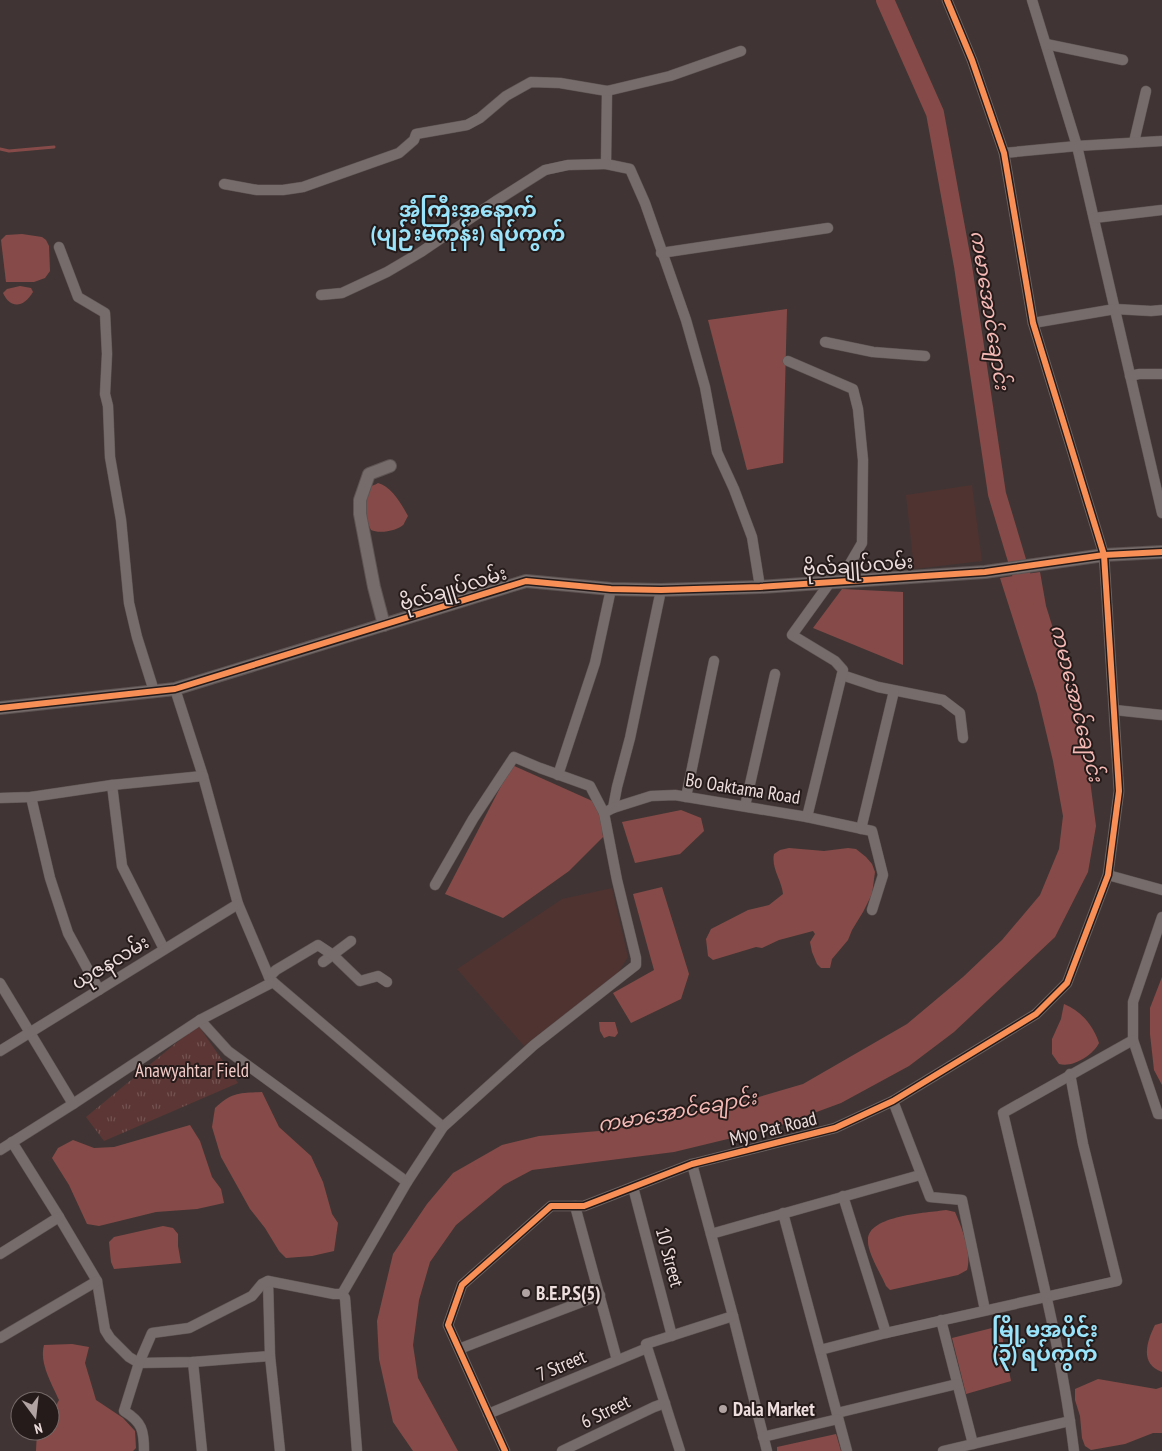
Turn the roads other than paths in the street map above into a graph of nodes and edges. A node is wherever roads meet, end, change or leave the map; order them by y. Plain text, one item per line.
1 (946, 0) edge
2 (1032, 0) edge
3 (1046, 44) junction
4 (741, 51) dead end
5 (1123, 60) dead end
6 (607, 91) junction
7 (1146, 91) dead end
8 (1162, 141) edge
9 (1134, 142) junction
10 (1077, 146) junction
11 (1004, 153) junction
12 (606, 164) junction
13 (224, 184) dead end
14 (1162, 210) edge
15 (1094, 218) junction
16 (828, 228) dead end
17 (59, 247) dead end
18 (662, 253) junction
19 (320, 295) dead end
20 (1116, 310) junction
21 (1162, 310) edge
22 (1033, 323) junction
23 (825, 342) dead end
24 (925, 356) dead end
25 (788, 362) dead end
26 (1162, 374) edge
27 (1130, 376) junction
28 (390, 466) dead end
29 (1162, 512) edge
30 (1162, 552) edge
31 (1104, 555) junction
32 (838, 581) junction
33 (760, 587) junction
34 (612, 589) junction
35 (661, 590) junction
36 (384, 625) junction
37 (714, 661) dead end
38 (775, 674) dead end
39 (842, 675) junction
40 (175, 689) junction
41 (154, 691) junction
42 (894, 691) junction
43 (0, 708) edge
44 (1114, 710) junction
45 (1162, 714) edge
46 (963, 738) dead end
47 (558, 775) junction
48 (202, 776) junction
49 (112, 785) junction
50 (30, 797) junction
51 (686, 797) junction
52 (0, 798) edge
53 (745, 806) junction
54 (609, 811) junction
55 (807, 817) junction
56 (861, 829) junction
57 (1108, 875) junction
58 (435, 885) dead end
59 (1162, 890) edge
60 (238, 904) junction
61 (872, 910) dead end
62 (1162, 917) edge
63 (350, 941) dead end
64 (164, 950) junction
65 (333, 955) junction
66 (323, 962) dead end
67 (271, 979) junction
68 (387, 982) dead end
69 (0, 983) edge
70 (99, 990) junction
71 (200, 1020) junction
72 (30, 1031) junction
73 (1133, 1040) junction
74 (0, 1050) edge
75 (1070, 1074) junction
76 (893, 1101) junction
77 (73, 1104) junction
78 (1160, 1114) edge
79 (443, 1127) junction
80 (12, 1142) junction
81 (0, 1150) edge
82 (692, 1164) junction
83 (920, 1174) junction
84 (407, 1182) junction
85 (633, 1187) junction
86 (843, 1196) junction
87 (575, 1206) junction
88 (783, 1213) junction
89 (59, 1216) junction
90 (711, 1234) junction
91 (0, 1254) edge
92 (97, 1281) junction
93 (268, 1281) junction
94 (342, 1294) junction
95 (600, 1295) junction
96 (1046, 1297) junction
97 (985, 1310) junction
98 (733, 1316) junction
99 (941, 1320) junction
100 (886, 1333) junction
101 (672, 1336) junction
102 (0, 1338) edge
103 (647, 1348) junction
104 (459, 1349) junction
105 (820, 1350) junction
106 (270, 1356) junction
107 (617, 1360) junction
108 (193, 1362) junction
109 (138, 1363) junction
110 (957, 1384) junction
111 (665, 1403) junction
112 (488, 1414) junction
113 (837, 1416) junction
114 (1070, 1421) junction
115 (763, 1437) junction
116 (973, 1444) junction
117 (144, 1451) edge
118 (202, 1451) edge
119 (280, 1451) edge
120 (357, 1451) edge
121 (505, 1451) edge
122 (562, 1451) edge
123 (680, 1451) edge
124 (767, 1451) edge
125 (846, 1451) edge
126 (943, 1451) edge
127 (1074, 1451) edge

1 - 11 street, Myo Pat Road
2 - 3 street
3 - 5 street
3 - 10 street
4 - 6 street
6 - 12 street
6 - 13 street
7 - 9 street
8 - 9 street
9 - 10 street
10 - 11 street
10 - 15 street
11 - 22 street, Myo Pat Road
12 - 18 street
12 - 19 street
14 - 15 street
15 - 20 street
16 - 18 street
17 - 41 street
18 - 33 street
20 - 21 street
20 - 22 street
20 - 27 street
22 - 31 street, Myo Pat Road
23 - 24 street
25 - 32 street
26 - 27 street
27 - 29 street
28 - 36 street
30 - 31 street, ဗိုလ်ချုပ်လမ်း
31 - 32 street, ဗိုလ်ချုပ်လမ်း
31 - 44 street, Myo Pat Road
32 - 33 street, ဗိုလ်ချုပ်လမ်း
32 - 39 street
33 - 35 street, ဗိုလ်ချုပ်လမ်း
34 - 35 street, ဗိုလ်ချုပ်လမ်း
34 - 36 street, ဗိုလ်ချုပ်လမ်း
34 - 47 street
35 - 54 street
36 - 40 street, ဗိုလ်ချုပ်လမ်း
37 - 51 street
38 - 53 street
39 - 42 street
39 - 55 street, Bo Oaktama Road
40 - 41 street, ဗိုလ်ချုပ်လမ်း
40 - 48 street
41 - 43 street, ဗိုလ်ချုပ်လမ်း
42 - 46 street
42 - 56 street
44 - 45 street
44 - 57 street, Myo Pat Road
47 - 54 street
47 - 58 street
48 - 49 street
48 - 60 street
49 - 50 street
49 - 64 street
50 - 52 street
50 - 70 street
51 - 53 street, Bo Oaktama Road
51 - 54 street, Bo Oaktama Road
53 - 55 street, Bo Oaktama Road
54 - 79 street
55 - 56 street
56 - 61 street
57 - 59 street
57 - 76 street, Myo Pat Road
60 - 64 street, ယုဇနလမ်း
60 - 67 street
62 - 73 street
63 - 65 street
64 - 70 street, ယုဇနလမ်း
65 - 66 street
65 - 67 street
65 - 68 street
67 - 71 street
67 - 79 street
69 - 72 street
70 - 72 street, ယုဇနလမ်း
71 - 77 street
71 - 84 street
72 - 74 street, ယုဇနလမ်း
72 - 77 street
73 - 75 street
73 - 78 street
75 - 96 street
75 - 96 street
76 - 82 street, Myo Pat Road
76 - 83 street
77 - 80 street
79 - 84 street
80 - 81 street
80 - 89 street
82 - 85 street, Myo Pat Road
82 - 90 street
83 - 86 street
83 - 97 street
84 - 94 street
85 - 87 street, Myo Pat Road
85 - 101 street, 10 Street
86 - 88 street
86 - 100 street
87 - 95 street
87 - 104 street, Myo Pat Road
88 - 90 street
88 - 105 street
89 - 91 street
89 - 92 street
90 - 98 street
92 - 102 street
92 - 109 street
93 - 94 street
93 - 106 street
93 - 109 street
94 - 120 street
95 - 104 street
95 - 107 street
96 - 97 street
96 - 114 street
97 - 99 street
98 - 101 street
98 - 115 street
99 - 100 street
99 - 110 street
100 - 105 street
101 - 103 street, 7 Street
103 - 107 street, 7 Street
103 - 111 street
104 - 112 street, Myo Pat Road
105 - 113 street
106 - 108 street
106 - 119 street
107 - 112 street, 7 Street
108 - 109 street
108 - 118 street
109 - 117 street
110 - 113 street
110 - 116 street
111 - 122 street, 6 Street
111 - 123 street
112 - 121 street, Myo Pat Road
113 - 115 street
113 - 125 street
114 - 116 street
114 - 127 street
115 - 124 street
116 - 126 street

